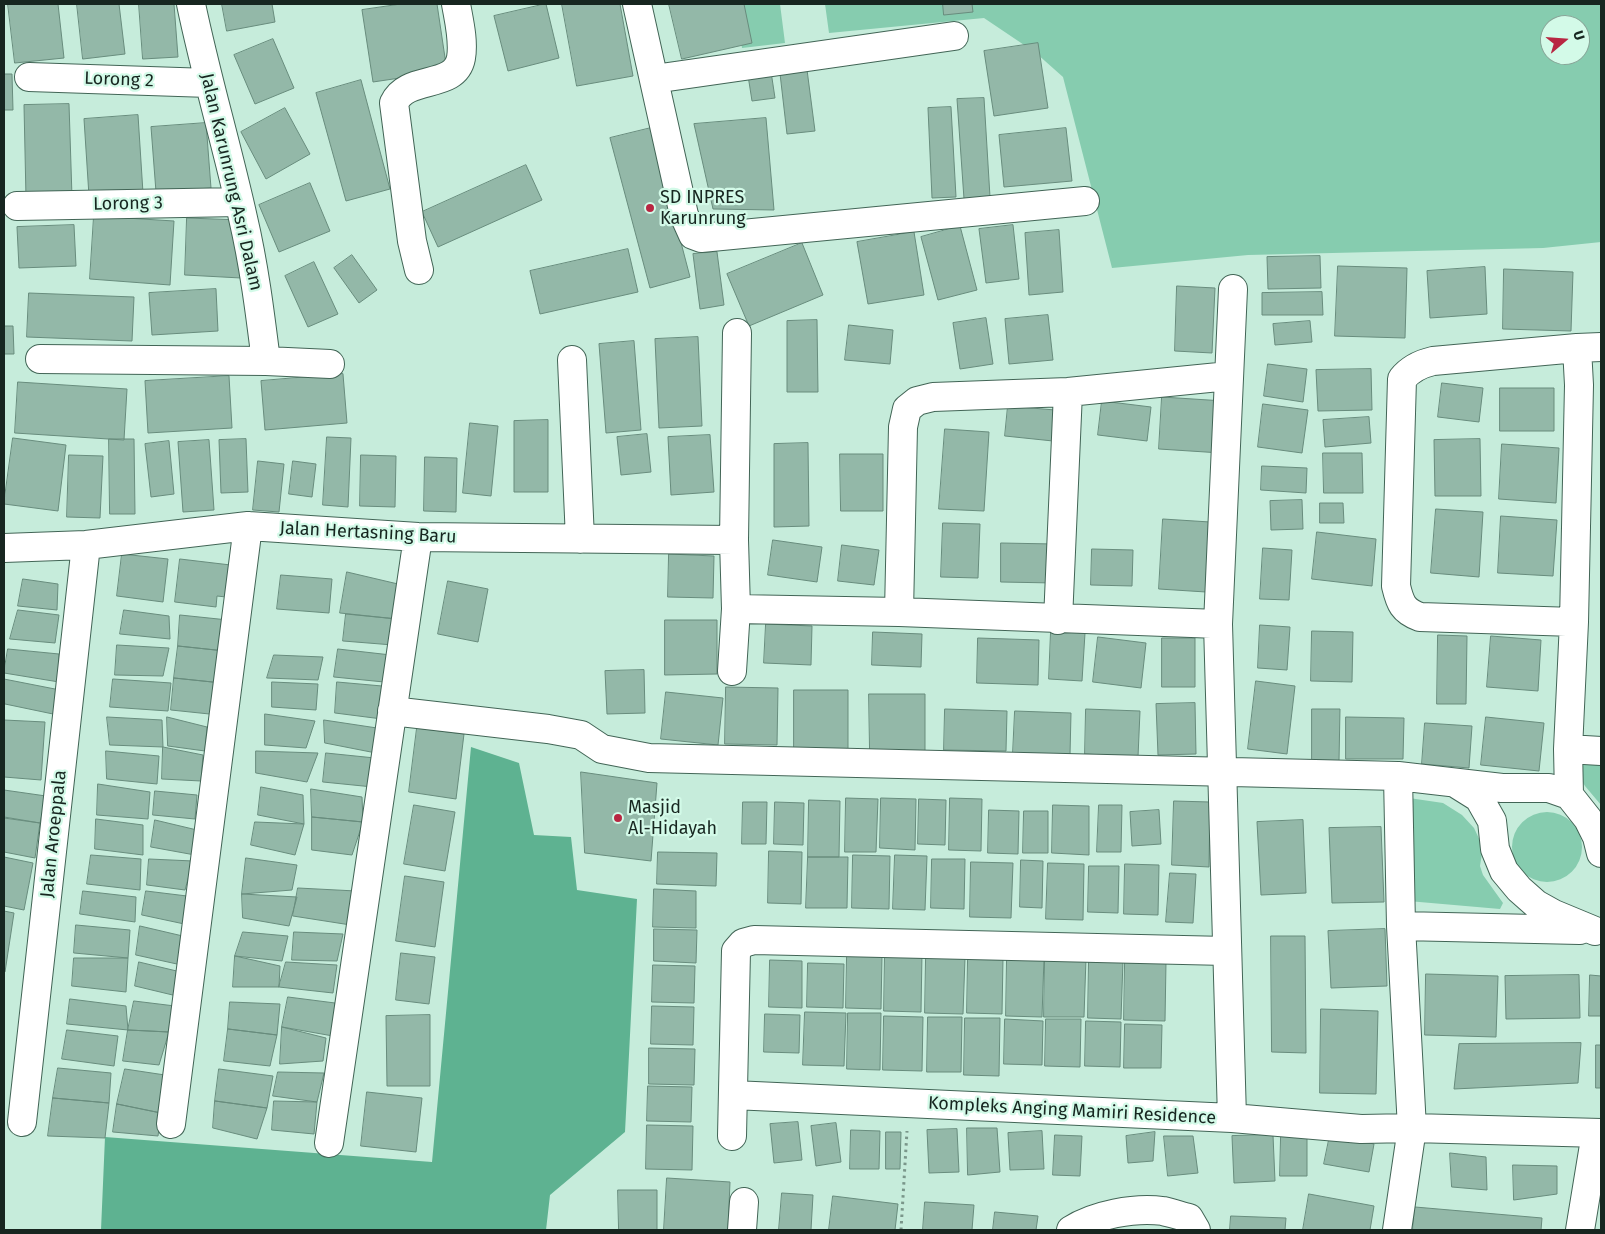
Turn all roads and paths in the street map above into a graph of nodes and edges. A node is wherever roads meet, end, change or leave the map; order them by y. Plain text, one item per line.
1 (191, 4) edge
2 (456, 4) edge
3 (637, 4) edge
4 (954, 36) dead end
5 (29, 77) dead end
6 (654, 79) junction
7 (209, 83) junction
8 (1085, 201) dead end
9 (239, 202) junction
10 (17, 206) dead end
11 (419, 270) dead end
12 (1233, 289) dead end
13 (737, 334) dead end
14 (1589, 347) edge
15 (40, 359) dead end
16 (572, 360) dead end
17 (266, 361) junction
18 (330, 364) dead end
19 (1229, 376) junction
20 (1068, 392) junction
21 (248, 526) junction
22 (418, 537) junction
23 (580, 539) junction
24 (734, 540) junction
25 (86, 545) junction
26 (4, 548) edge
27 (736, 609) junction
28 (899, 612) junction
29 (1058, 620) junction
30 (1574, 622) junction
31 (1218, 624) junction
32 (732, 671) dead end
33 (392, 710) junction
34 (1568, 749) junction
35 (1601, 751) edge
36 (1221, 771) junction
37 (1398, 776) junction
38 (1454, 782) junction
39 (1569, 796) junction
40 (1601, 853) edge
41 (1401, 926) junction
42 (1598, 931) edge
43 (1226, 951) junction
44 (732, 1095) junction
45 (909, 1103) junction
46 (1232, 1118) junction
47 (22, 1122) dead end
48 (171, 1124) dead end
49 (1412, 1128) junction
50 (1599, 1133) edge
51 (732, 1136) dead end
52 (329, 1143) dead end
53 (744, 1202) dead end
54 (742, 1230) edge
55 (901, 1230) edge
56 (1071, 1230) edge
57 (1196, 1230) edge
58 (1397, 1230) edge
59 (1580, 1230) edge

1 - 7 street, Jalan Karunrung Asri Dalam
2 - 11 street
3 - 6 street
4 - 6 street
5 - 7 street, Lorong 2
6 - 8 street
7 - 9 street, Jalan Karunrung Asri Dalam
9 - 10 street, Lorong 3
9 - 17 street, Jalan Karunrung Asri Dalam
12 - 19 street
13 - 24 street
14 - 30 street
14 - 30 street
15 - 17 street
16 - 23 street
17 - 18 street
19 - 20 street
19 - 31 street
20 - 28 street
20 - 29 street
21 - 22 street, Jalan Hertasning Baru
21 - 25 street, Jalan Hertasning Baru
21 - 48 street
22 - 23 street, Jalan Hertasning Baru
22 - 33 street
23 - 24 street, Jalan Hertasning Baru
24 - 27 street
25 - 26 street, Jalan Hertasning Baru
25 - 47 street, Jalan Aroeppala
27 - 28 street
27 - 32 street
28 - 29 street
29 - 31 street
30 - 34 street
31 - 36 street
33 - 36 street
33 - 52 street
34 - 35 street
34 - 39 street
36 - 37 street
36 - 43 street
37 - 38 street
37 - 41 street
38 - 39 street
38 - 42 street
39 - 40 street
41 - 42 street
41 - 49 street
43 - 44 street
43 - 46 street
44 - 45 street, Kompleks Anging Mamiri Residence
44 - 51 street
45 - 46 street, Kompleks Anging Mamiri Residence
45 - 55 path
46 - 49 street, Kompleks Anging Mamiri Residence
49 - 50 street, Kompleks Anging Mamiri Residence
49 - 58 street
50 - 59 street, Kompleks Anging Mamiri Residence
53 - 54 street
56 - 57 street

